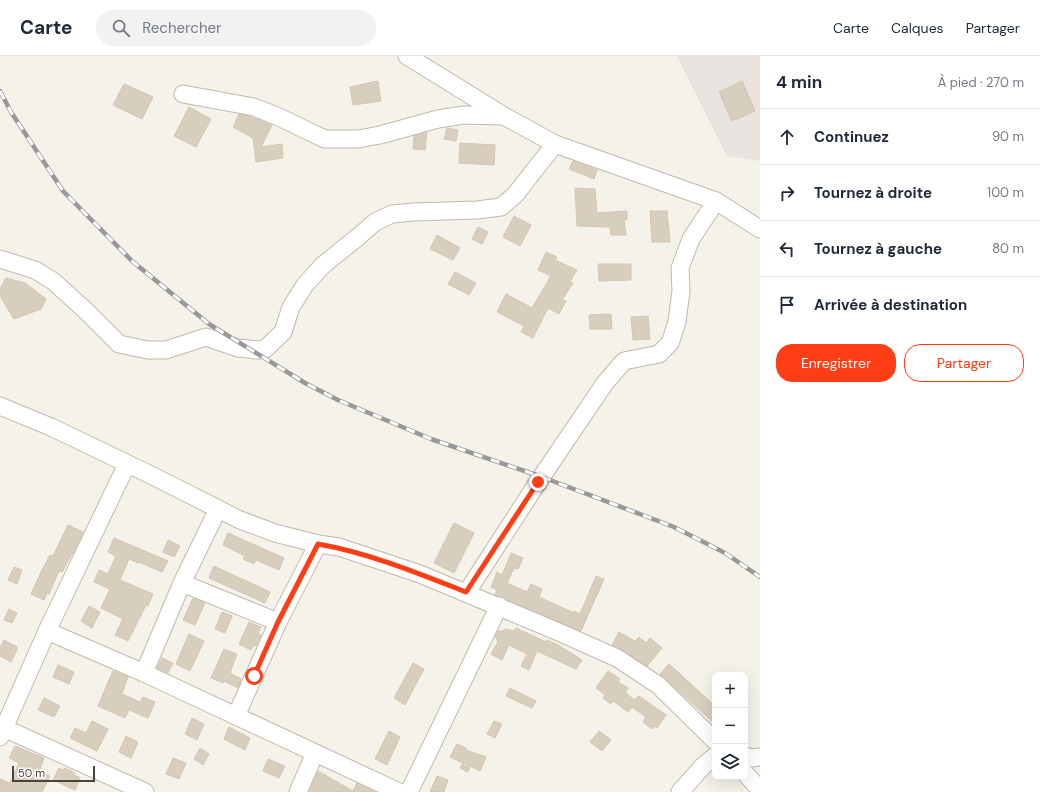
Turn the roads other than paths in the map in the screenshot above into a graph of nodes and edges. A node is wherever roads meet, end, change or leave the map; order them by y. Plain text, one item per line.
1 (407, 56) edge
2 (183, 94) dead end
3 (504, 116) junction
4 (555, 144) junction
5 (716, 201) junction
6 (760, 229) edge
7 (0, 259) edge
8 (0, 406) edge
9 (127, 464) junction
10 (218, 509) junction
11 (318, 544) junction
12 (182, 583) junction
13 (466, 592) junction
14 (499, 606) junction
15 (278, 622) junction
16 (47, 631) junction
17 (144, 673) junction
18 (236, 716) junction
19 (2, 732) edge
20 (712, 738) edge
21 (315, 752) junction
22 (748, 757) edge
23 (760, 757) edge
24 (712, 758) edge
25 (748, 776) edge
26 (760, 790) edge
27 (145, 792) edge
28 (298, 792) edge
29 (399, 792) edge
30 (409, 792) edge
31 (680, 792) edge

1 - 3 street
2 - 3 street
3 - 4 street
4 - 5 street
4 - 7 street
5 - 6 street
5 - 13 street
8 - 9 street
9 - 10 street
9 - 16 street
10 - 11 street
10 - 12 street
11 - 13 street
11 - 15 street
12 - 15 street
12 - 17 street
13 - 14 street
14 - 20 street
14 - 30 street
15 - 18 street
16 - 17 street
16 - 19 street
17 - 18 street
18 - 21 street
19 - 27 street
21 - 28 street
21 - 29 street
22 - 23 street
24 - 31 street
25 - 26 street

